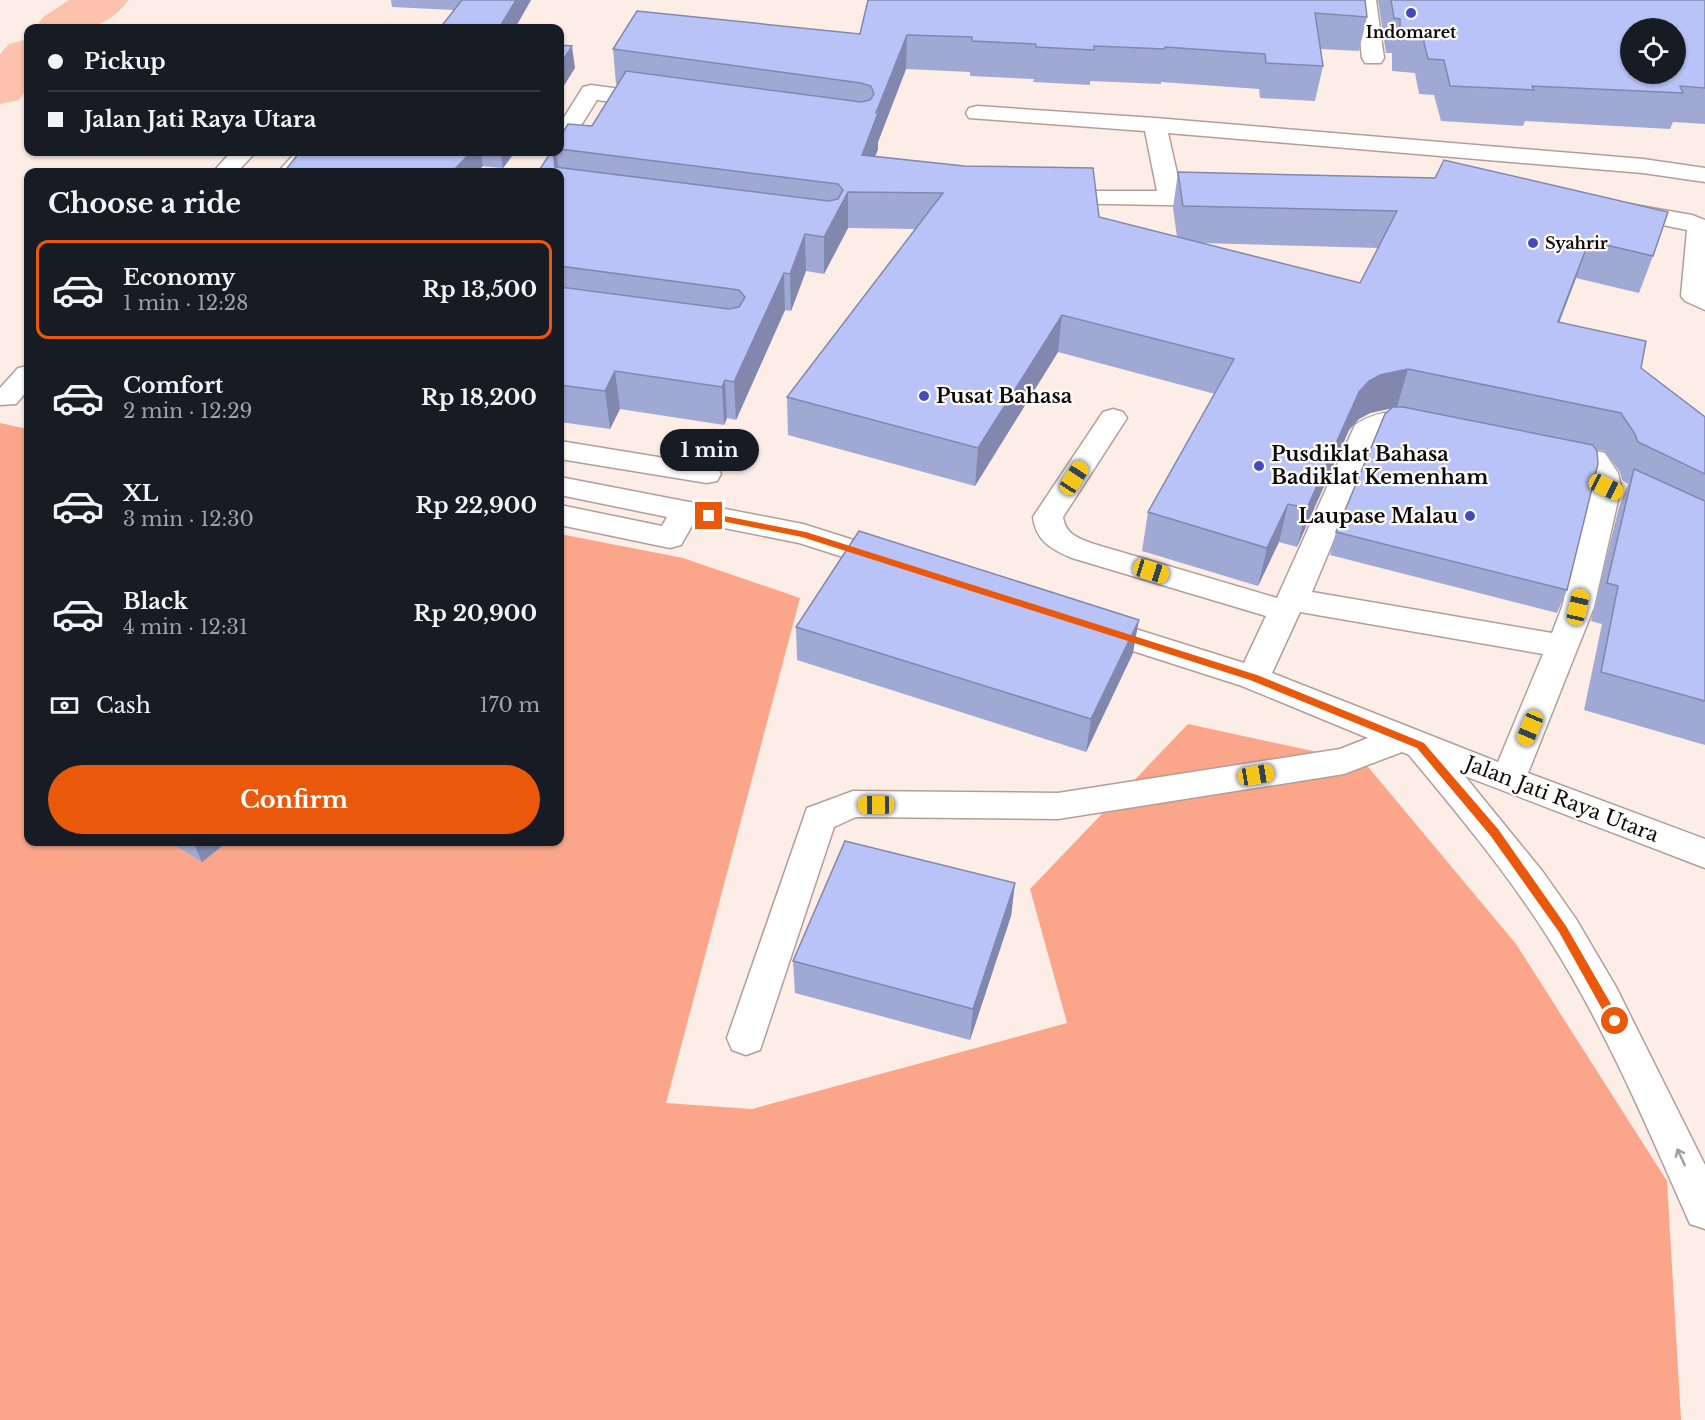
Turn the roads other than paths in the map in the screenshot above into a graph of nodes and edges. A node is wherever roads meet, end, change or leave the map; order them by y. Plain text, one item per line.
1 (1366, 0) edge
2 (1373, 58) dead end
3 (673, 103) edge
4 (977, 113) dead end
5 (1155, 125) junction
6 (564, 133) edge
7 (240, 156) edge
8 (297, 163) edge
9 (228, 168) edge
10 (317, 168) edge
11 (1705, 175) edge
12 (1031, 195) edge
13 (1171, 198) junction
14 (1243, 200) edge
15 (1600, 206) edge
16 (1705, 302) edge
17 (24, 380) edge
18 (12, 398) edge
19 (1113, 418) dead end
20 (1455, 430) edge
21 (1525, 445) edge
22 (564, 451) edge
23 (707, 474) dead end
24 (564, 487) edge
25 (1606, 487) junction
26 (1635, 502) edge
27 (685, 511) junction
28 (564, 516) edge
29 (915, 570) edge
30 (1288, 605) junction
31 (1062, 617) edge
32 (1564, 646) junction
33 (1253, 678) junction
34 (1412, 742) junction
35 (1509, 777) junction
36 (1705, 854) edge
37 (746, 1038) dead end
38 (1705, 1210) edge

1 - 2 street
3 - 6 street
4 - 5 street
5 - 11 street
5 - 13 street
7 - 9 street
8 - 10 street
12 - 13 street
13 - 14 street
15 - 16 street
17 - 18 street
19 - 30 street
20 - 30 street
21 - 25 street
22 - 23 street
24 - 27 street
25 - 26 street
25 - 32 street
27 - 28 street
27 - 29 street
30 - 32 street
30 - 33 street
31 - 33 street, Jalan Jati Raya Utara
32 - 35 street
33 - 34 street, Jalan Jati Raya Utara
34 - 35 street, Jalan Jati Raya Utara
34 - 37 street
38 -> 34 street
35 - 36 street, Jalan Jati Raya Utara

